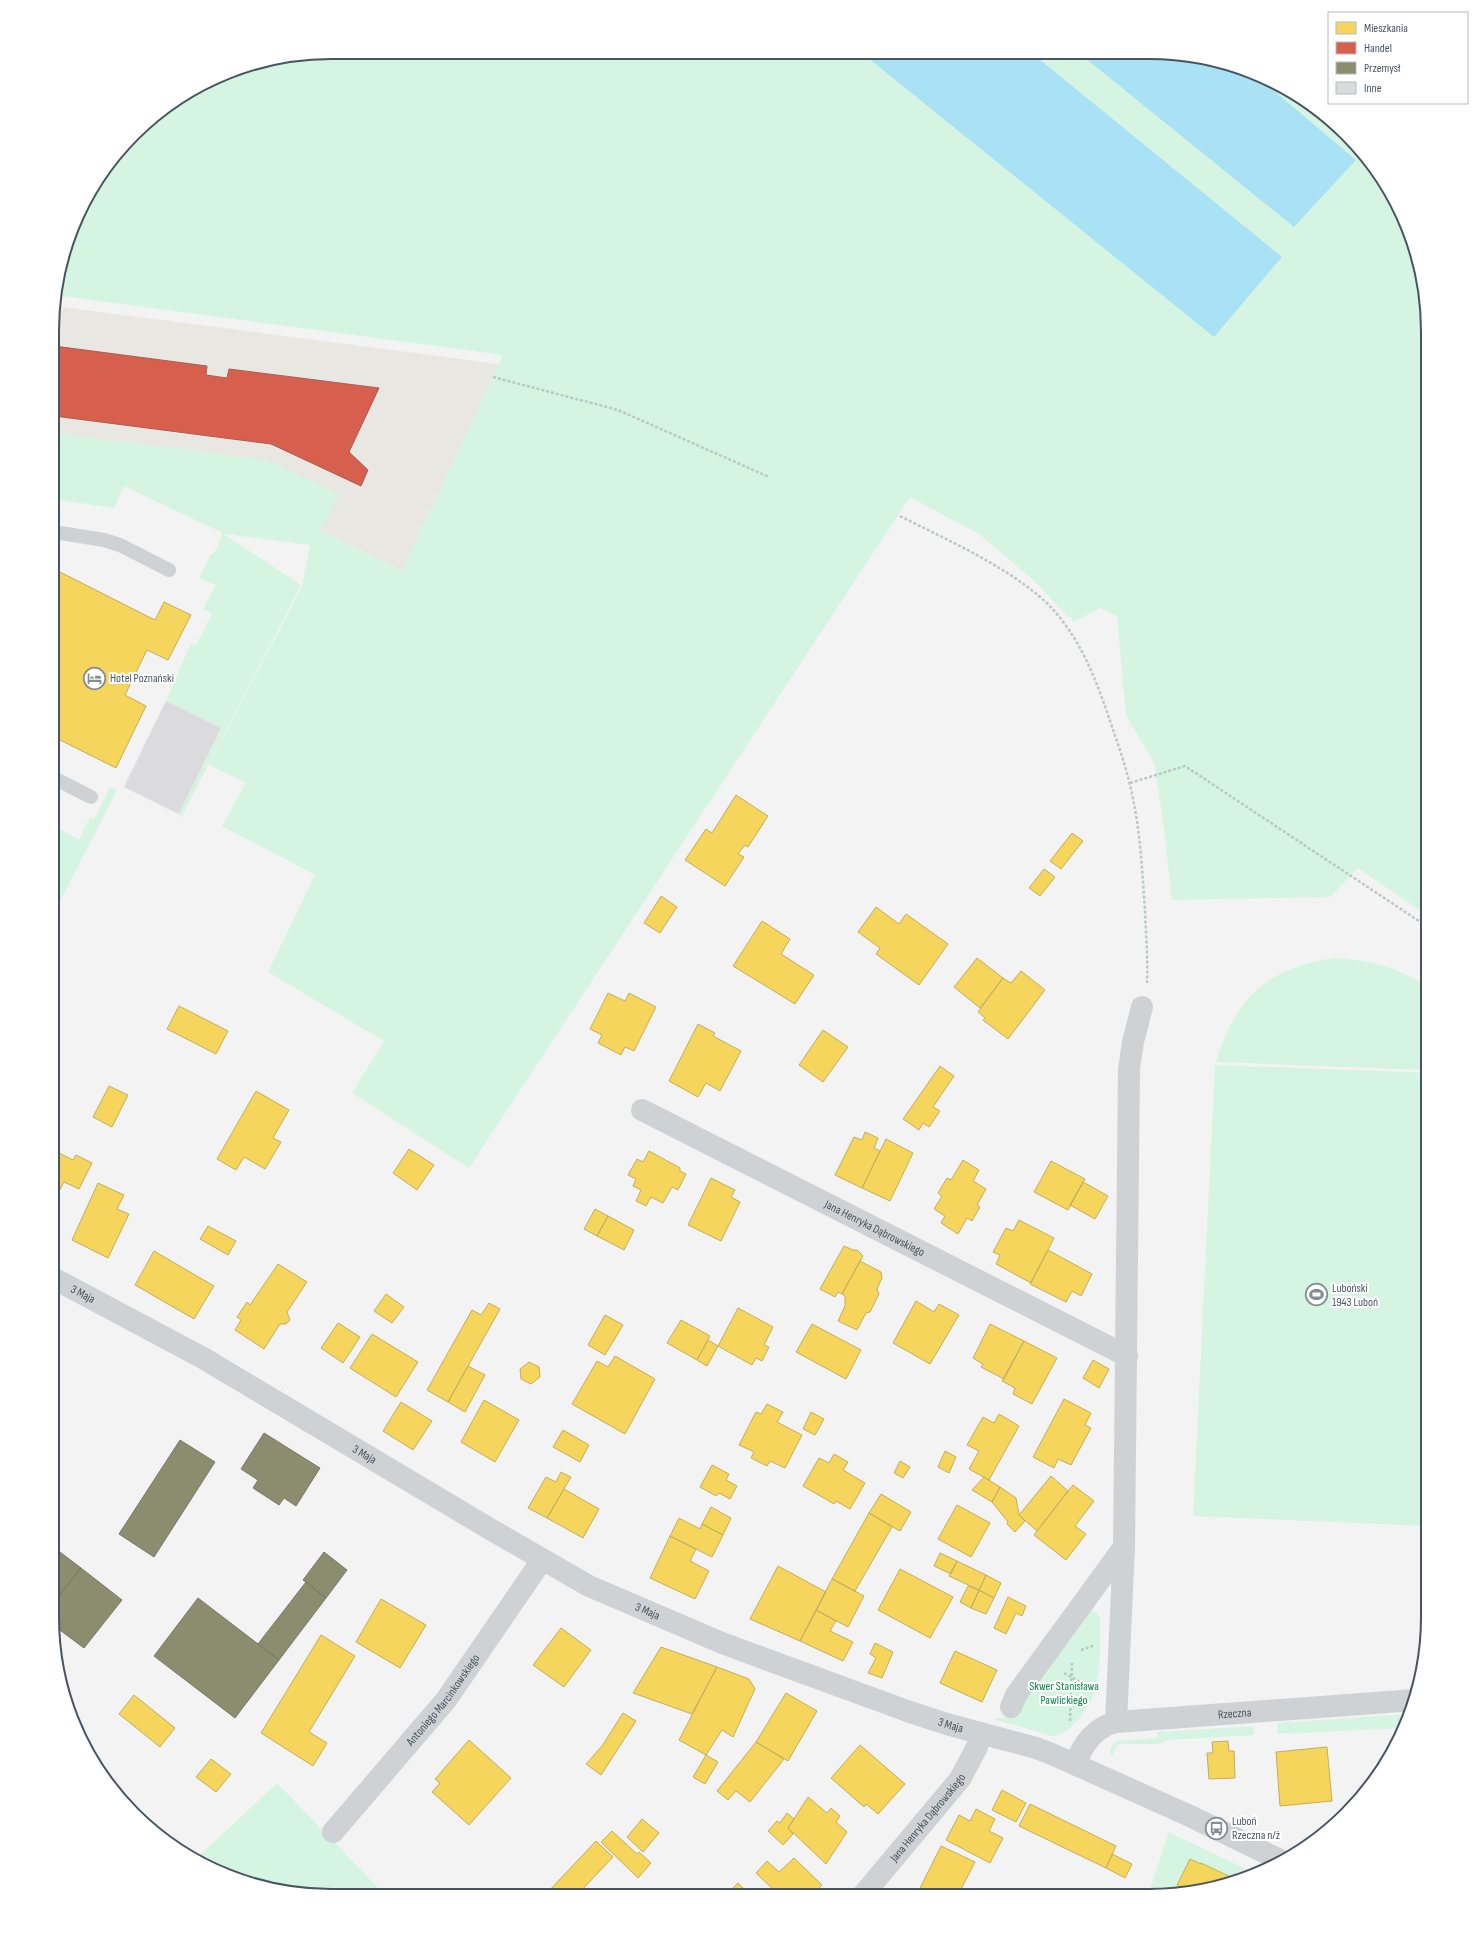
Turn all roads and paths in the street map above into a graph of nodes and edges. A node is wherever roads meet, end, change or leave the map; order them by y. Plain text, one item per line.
1 (493, 377) dead end
2 (769, 477) dead end
3 (900, 516) dead end
4 (59, 533) edge
5 (169, 570) dead end
6 (59, 781) edge
7 (1130, 783) junction
8 (91, 797) dead end
9 (1421, 922) edge
10 (1142, 1007) joint
11 (642, 1110) dead end
12 (59, 1281) edge
13 (1127, 1356) junction
14 (1124, 1547) junction
15 (542, 1560) junction
16 (1072, 1654) dead end
17 (1060, 1671) dead end
18 (1071, 1678) junction
19 (1094, 1690) dead end
20 (1408, 1700) edge
21 (1011, 1707) dead end
22 (1070, 1722) dead end
23 (1116, 1722) junction
24 (981, 1733) junction
25 (1075, 1764) junction
26 (333, 1832) dead end
27 (1275, 1858) edge
28 (868, 1889) edge

1 - 2 path
3 - 7 path
4 - 5 lane
6 - 8 lane
7 - 9 path
7 - 10 path
10 - 13 street
11 - 13 street, Jana Henryka Dąbrowskiego
12 - 15 street, 3 Maja
13 - 14 street
14 - 21 street
14 - 23 street
15 - 24 street, 3 Maja
15 - 26 street, Antoniego Marcinkowskiego
16 - 18 path
17 - 18 path
18 - 19 path
18 - 22 path
20 - 23 street, Rzeczna
23 - 25 street, Rzeczna
24 - 25 street, 3 Maja
24 - 28 street, Jana Henryka Dąbrowskiego
25 - 27 street, 3 Maja

